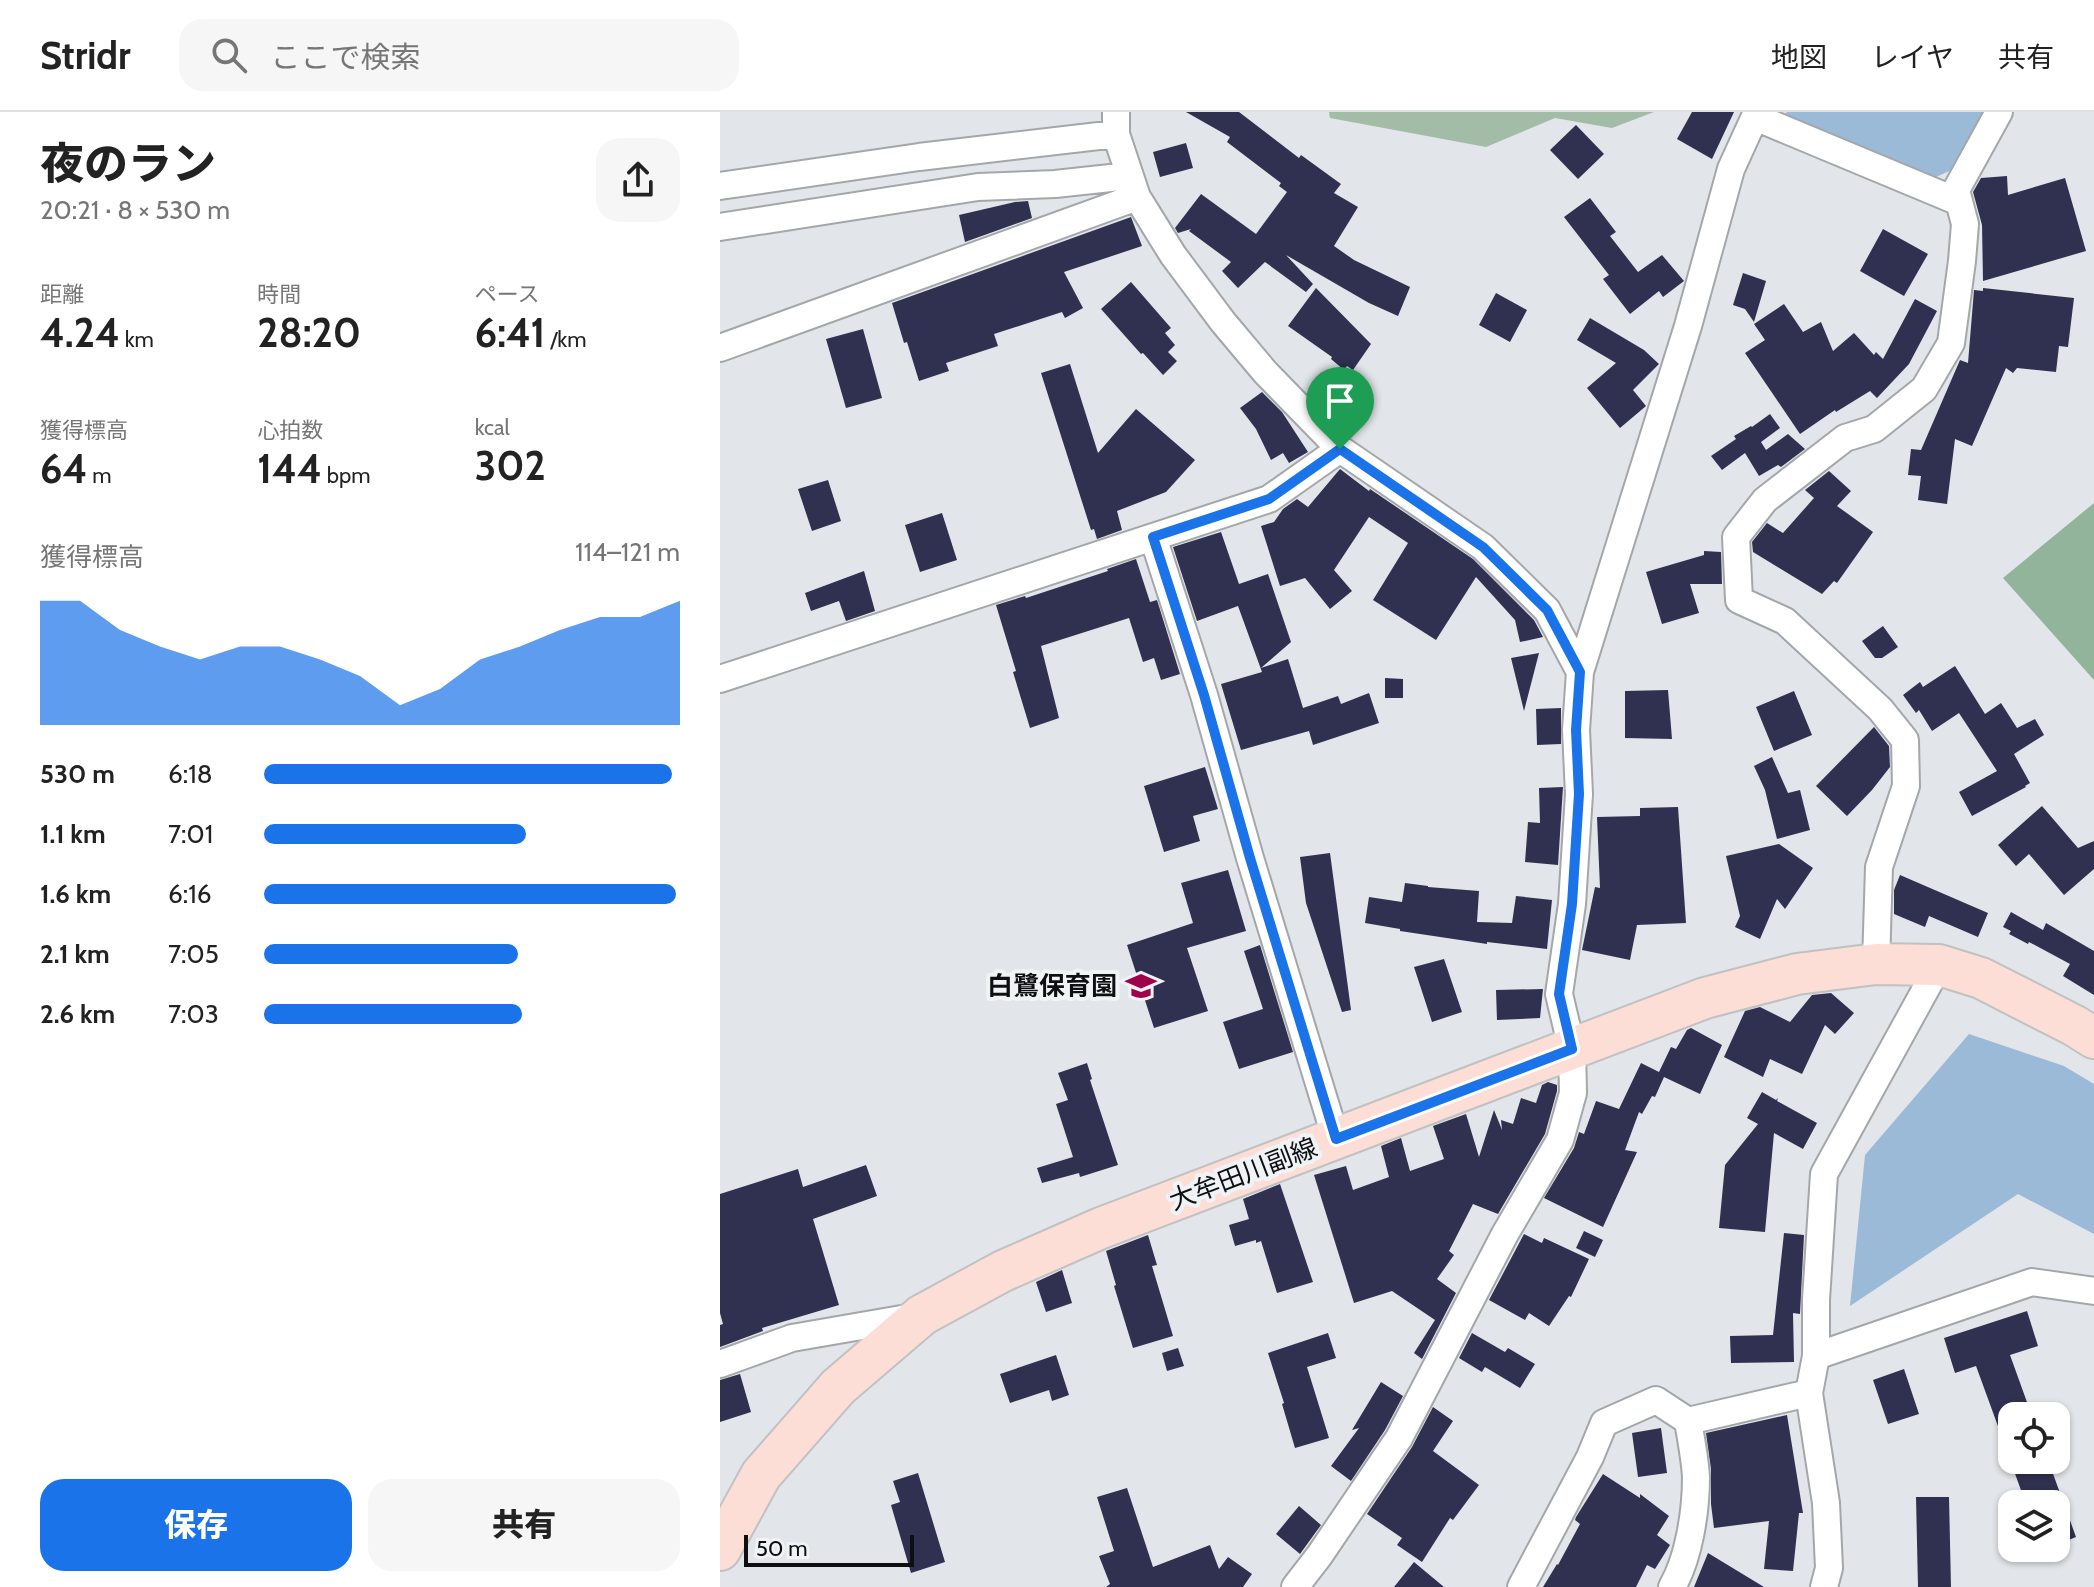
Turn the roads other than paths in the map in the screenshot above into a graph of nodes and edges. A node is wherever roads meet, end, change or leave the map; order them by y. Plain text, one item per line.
1 (1999, 112) edge
2 (1756, 114) edge
3 (1116, 123) edge
4 (720, 186) edge
5 (1133, 186) junction
6 (1959, 202) junction
7 (720, 227) edge
8 (720, 348) edge
9 (1340, 449) junction
10 (1153, 537) junction
11 (1580, 672) junction
12 (720, 679) edge
13 (1876, 964) junction
14 (1939, 965) junction
15 (2094, 1038) edge
16 (1572, 1049) junction
17 (1336, 1139) junction
18 (2094, 1291) edge
19 (922, 1315) junction
20 (1816, 1356) junction
21 (720, 1364) edge
22 (1809, 1393) junction
23 (1688, 1421) junction
24 (720, 1550) edge
25 (1295, 1587) edge
26 (1521, 1587) edge
27 (1672, 1587) edge
28 (1824, 1587) edge

1 - 6 street
2 - 6 street
2 - 11 street
3 - 4 street
3 - 5 street
5 - 7 street
5 - 8 street
5 - 9 street
6 - 13 street
9 - 10 street
9 - 11 street
10 - 12 street
10 - 17 street
11 - 16 street
13 - 14 main road, 大牟田川副線
13 - 16 main road, 大牟田川副線
14 - 15 main road, 大牟田川副線
14 - 20 street
16 - 17 main road, 大牟田川副線
16 - 25 street
17 - 19 main road, 大牟田川副線
18 - 20 street
19 - 21 street
19 - 24 main road, 大牟田川副線
20 - 22 street
22 - 23 street
22 - 28 street
23 - 26 street
23 - 27 street

